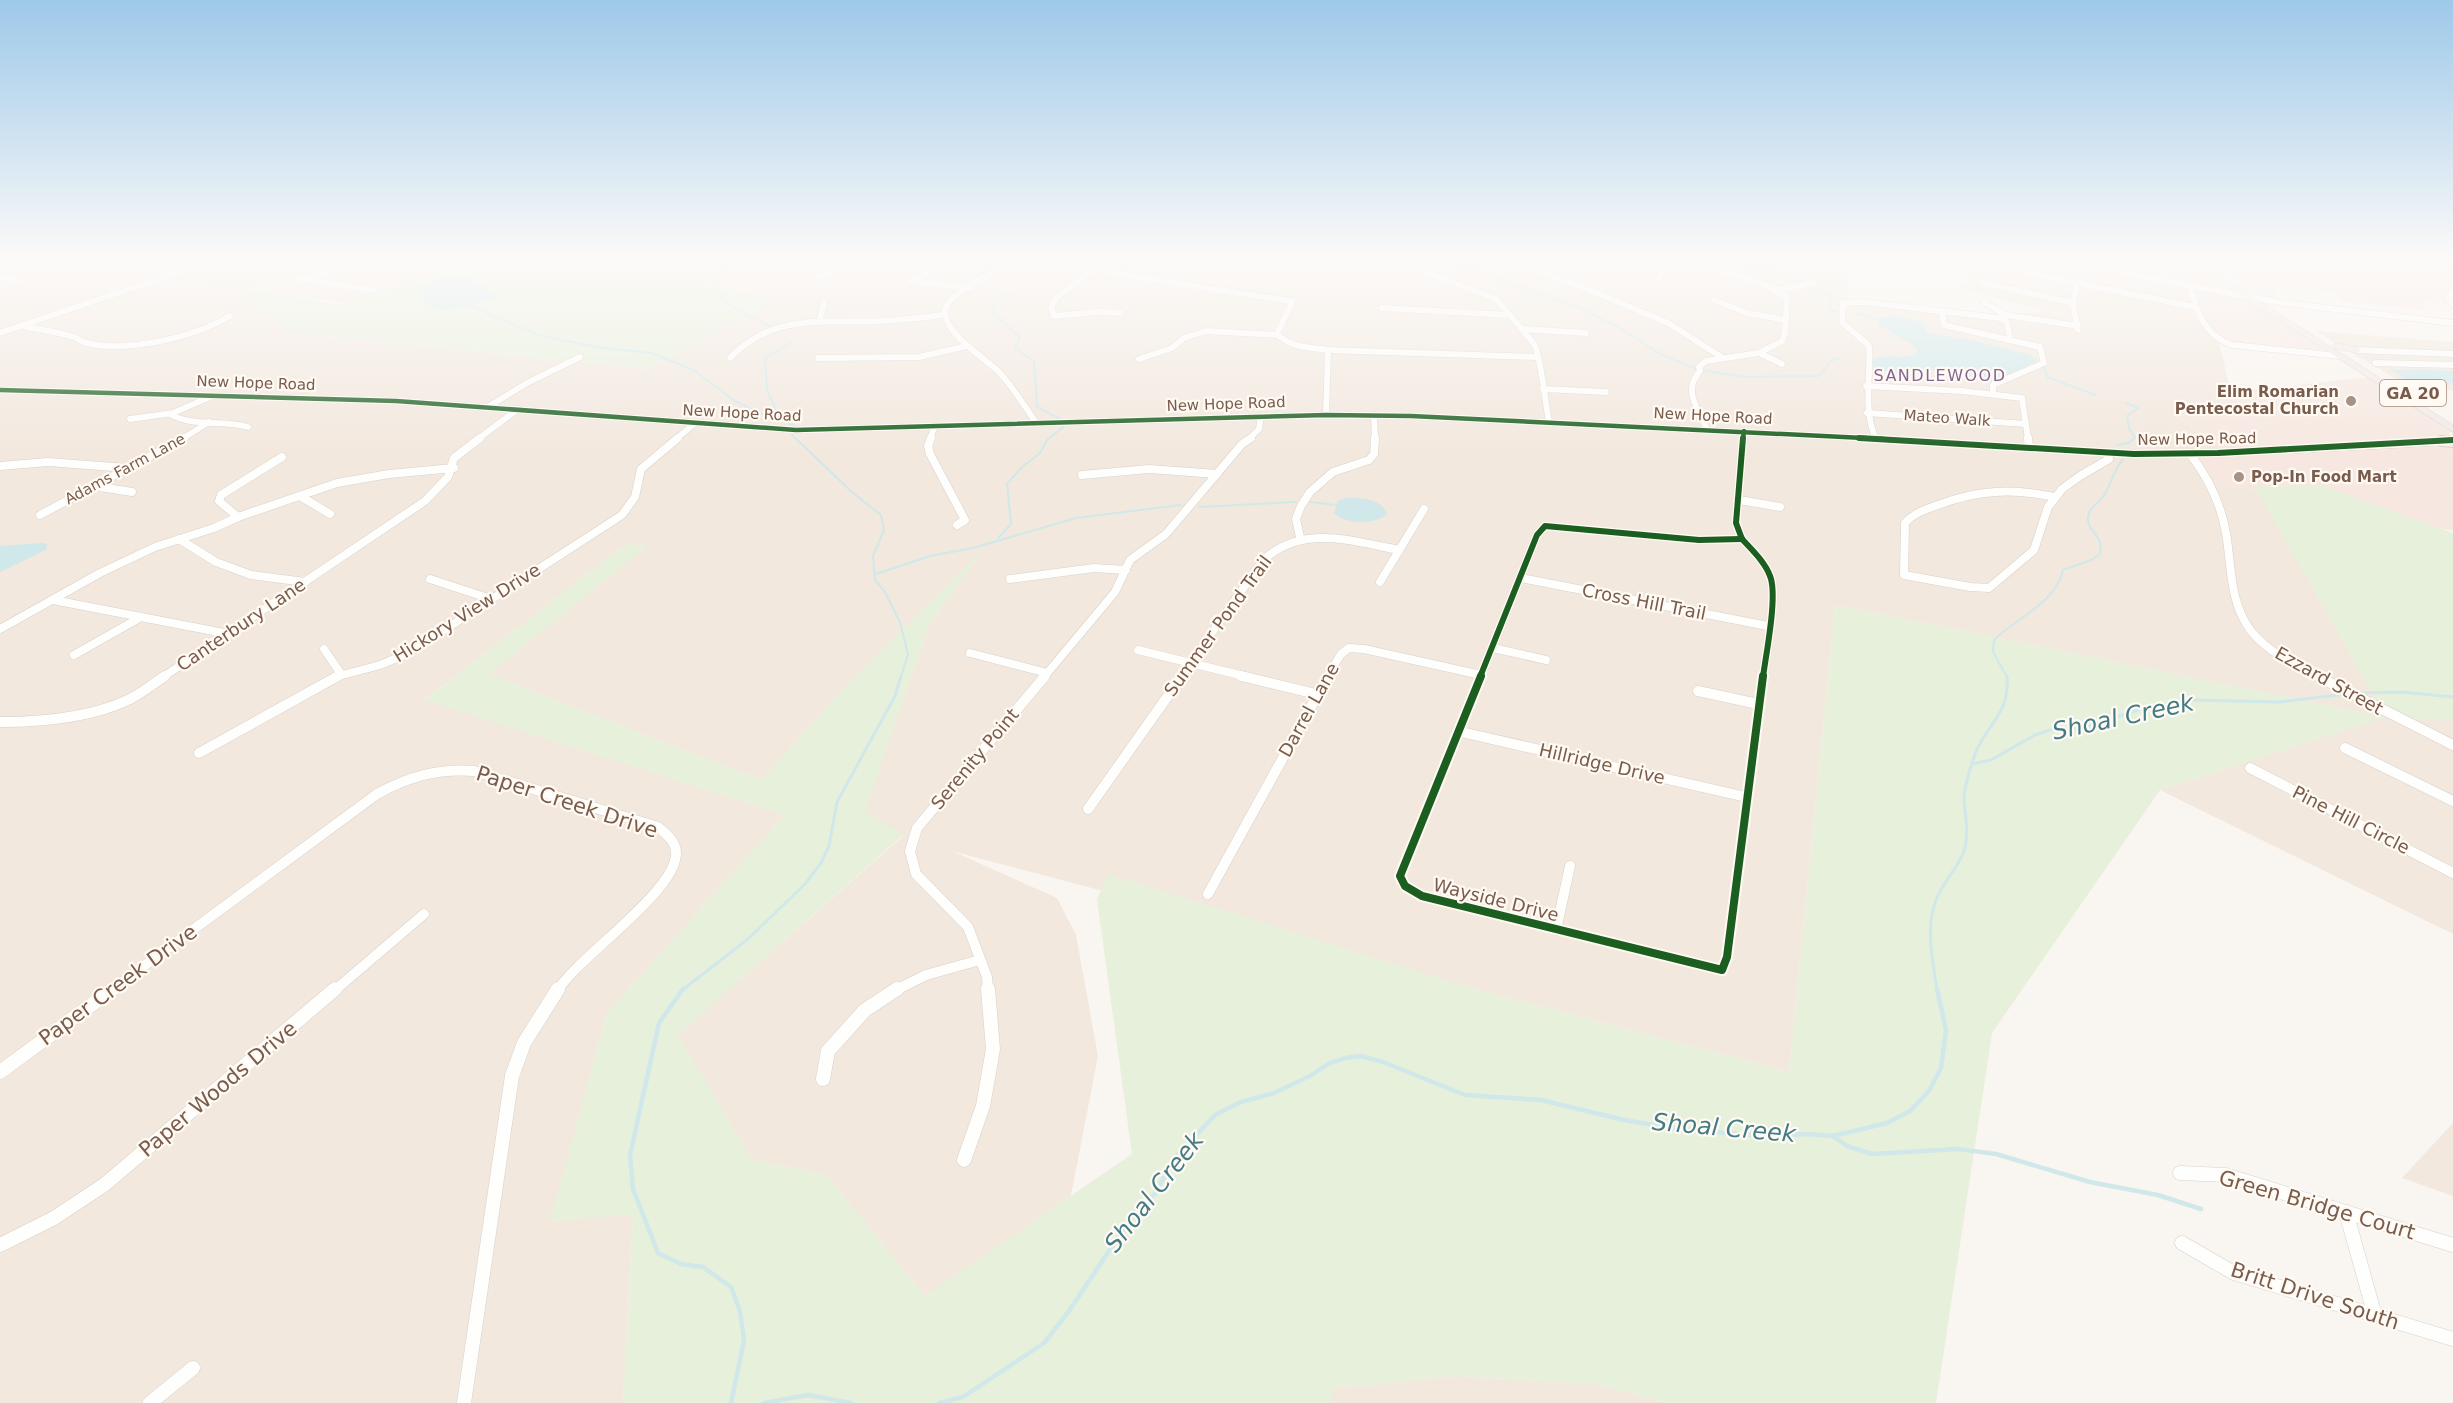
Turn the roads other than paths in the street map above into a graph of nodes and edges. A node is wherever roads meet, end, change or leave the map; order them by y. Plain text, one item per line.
1 (29, 323) edge
2 (220, 323) edge
3 (808, 323) edge
4 (949, 323) edge
5 (1282, 323) edge
6 (1516, 323) edge
7 (1669, 323) edge
8 (1785, 323) edge
9 (1844, 323) edge
10 (1944, 323) edge
11 (2007, 323) edge
12 (2053, 323) edge
13 (2077, 323) edge
14 (2204, 323) edge
15 (2288, 323) edge
16 (2300, 323) edge
17 (22, 326) junction
18 (1522, 329) junction
19 (0, 333) edge
20 (1586, 333) dead end
21 (1277, 335) junction
22 (2010, 339) junction
23 (967, 346) junction
24 (1328, 350) junction
25 (1759, 352) junction
26 (2356, 354) junction
27 (2453, 354) edge
28 (2339, 356) junction
29 (579, 357) dead end
30 (1536, 357) junction
31 (730, 358) dead end
32 (818, 358) dead end
33 (1723, 358) junction
34 (1139, 359) dead end
35 (2375, 363) dead end
36 (1782, 364) dead end
37 (2453, 365) edge
38 (2004, 382) junction
39 (1866, 386) junction
40 (1543, 389) junction
41 (0, 390) edge
42 (1606, 392) dead end
43 (1993, 394) junction
44 (214, 395) junction
45 (2012, 396) junction
46 (489, 406) junction
47 (518, 409) junction
48 (1867, 413) junction
49 (170, 414) junction
50 (1326, 415) junction
51 (1374, 415) junction
52 (1261, 416) junction
53 (130, 419) dead end
54 (2453, 419) edge
55 (209, 422) junction
56 (1549, 422) junction
57 (694, 424) junction
58 (1036, 424) junction
59 (2026, 424) junction
60 (248, 427) dead end
61 (933, 428) junction
62 (1707, 429) junction
63 (2453, 429) edge
64 (1744, 431) junction
65 (1875, 437) junction
66 (2441, 441) joint
67 (2453, 441) edge
68 (2029, 448) junction
69 (2107, 453) junction
70 (2190, 454) junction
71 (282, 457) dead end
72 (0, 466) edge
73 (127, 468) junction
74 (454, 468) junction
75 (1217, 474) junction
76 (1082, 475) dead end
77 (93, 486) junction
78 (132, 492) dead end
79 (300, 496) junction
80 (2054, 497) junction
81 (1739, 500) junction
82 (1780, 507) dead end
83 (1424, 509) dead end
84 (330, 514) dead end
85 (39, 515) dead end
86 (238, 517) junction
87 (957, 525) dead end
88 (1300, 537) junction
89 (179, 539) junction
90 (1742, 539) junction
91 (1399, 550) junction
92 (1126, 570) junction
93 (1521, 578) junction
94 (430, 579) dead end
95 (1010, 579) dead end
96 (305, 582) junction
97 (1380, 582) dead end
98 (491, 598) junction
99 (53, 600) junction
100 (141, 617) junction
101 (1768, 626) junction
102 (0, 629) edge
103 (229, 634) junction
104 (1493, 648) junction
105 (324, 649) dead end
106 (1138, 650) dead end
107 (970, 653) dead end
108 (74, 655) dead end
109 (1546, 660) dead end
110 (1192, 662) junction
111 (1047, 673) junction
112 (341, 674) junction
113 (1481, 675) junction
114 (1698, 691) dead end
115 (1317, 694) junction
116 (1758, 704) junction
117 (0, 722) edge
118 (1457, 731) junction
119 (2453, 746) edge
120 (2345, 748) dead end
121 (199, 753) dead end
122 (2250, 768) dead end
123 (1746, 797) junction
124 (2453, 801) edge
125 (1088, 808) dead end
126 (1570, 866) dead end
127 (2453, 873) edge
128 (1208, 894) dead end
129 (424, 914) dead end
130 (1556, 930) junction
131 (980, 960) junction
132 (0, 1072) edge
133 (823, 1079) dead end
134 (964, 1160) dead end
135 (2180, 1173) dead end
136 (2346, 1212) junction
137 (2182, 1243) dead end
138 (0, 1245) edge
139 (2453, 1245) edge
140 (2375, 1316) junction
141 (2453, 1339) edge
142 (193, 1368) dead end
143 (150, 1403) edge
144 (464, 1403) edge

1 - 17 street
2 - 17 street
3 - 31 street
4 - 23 street
5 - 21 street
6 - 18 street
7 - 33 street
8 - 25 street
9 - 39 street
10 - 22 street
11 - 22 street
12 - 13 street
14 - 28 street
15 - 28 highway, GA 20
16 - 26 highway
17 - 19 street
18 - 20 street
18 - 30 street
21 - 24 street
21 - 34 street
22 - 38 street
23 - 32 street
23 - 58 street
24 - 30 street
24 - 50 street
25 - 33 street
25 - 36 street
26 - 27 street
26 - 54 highway, GA 20
28 - 63 highway, GA 20
29 - 46 street
30 - 40 street
33 - 62 street
35 - 37 street
38 - 43 street
38 - 45 street
39 - 43 street
39 - 48 street
40 - 42 street
40 - 56 street
41 - 44 street, New Hope Road
43 - 45 street
44 - 46 street, New Hope Road
44 - 49 street
45 - 59 street
46 - 47 street, New Hope Road
47 - 57 street, New Hope Road
47 - 74 street, Canterbury Lane
48 - 59 street, Mateo Walk
48 - 65 street
49 - 53 street
49 - 55 street
50 - 51 street, New Hope Road
50 - 52 street, New Hope Road
51 - 56 street, New Hope Road
51 - 88 street
52 - 58 street, New Hope Road
52 - 75 street, Serenity Point
55 - 60 street
55 - 73 street, Adams Farm Lane
56 - 62 street, New Hope Road
57 - 61 street, New Hope Road
57 - 98 street, Hickory View Drive
58 - 61 street, New Hope Road
59 - 68 street
61 - 87 street
62 - 64 street, New Hope Road
64 - 65 street, New Hope Road
64 - 81 street
65 - 68 street, New Hope Road
66 - 67 main road
66 - 70 street, New Hope Road
68 - 69 street, New Hope Road
69 - 70 street, New Hope Road
69 - 80 street
70 - 119 street, Ezzard Street
71 - 86 street
72 - 73 street
73 - 77 street, Adams Farm Lane
74 - 79 street
74 - 96 street, Canterbury Lane
75 - 76 street
75 - 92 street, Serenity Point
77 - 78 street
77 - 85 street, Adams Farm Lane
79 - 84 street
79 - 86 street
80 - 80 street
81 - 82 street
81 - 90 street
83 - 91 street
86 - 89 street
88 - 91 street, Summer Pond Trail
88 - 110 street, Summer Pond Trail
89 - 96 street
89 - 99 street
90 - 93 street, Wayside Drive
90 - 101 street, Wayside Drive
91 - 97 street
92 - 95 street
92 - 111 street, Serenity Point
93 - 101 street, Cross Hill Trail
93 - 104 street, Wayside Drive
94 - 98 street
96 - 103 street, Canterbury Lane
98 - 112 street, Hickory View Drive
99 - 100 street
99 - 102 street
100 - 103 street
100 - 108 street
101 - 116 street, Wayside Drive
103 - 117 street, Canterbury Lane
104 - 109 street
104 - 113 street, Wayside Drive
105 - 112 street
106 - 110 street
107 - 111 street
110 - 115 street
110 - 125 street, Summer Pond Trail
111 - 131 street, Serenity Point
112 - 121 street, Hickory View Drive
113 - 115 street, Darrel Lane
113 - 118 street, Wayside Drive
114 - 116 street
115 - 128 street, Darrel Lane
116 - 123 street, Wayside Drive
118 - 123 street, Hillridge Drive
118 - 130 street, Wayside Drive
120 - 124 street
122 - 127 street, Pine Hill Circle
123 - 130 street, Wayside Drive
126 - 130 street
129 - 138 street, Paper Woods Drive
131 - 133 street
131 - 134 street, Serenity Point
132 - 144 street, Paper Creek Drive
135 - 136 street, Green Bridge Court
136 - 139 street, Green Bridge Court
136 - 140 street
137 - 140 street, Britt Drive South
140 - 141 street, Britt Drive South
142 - 143 street

